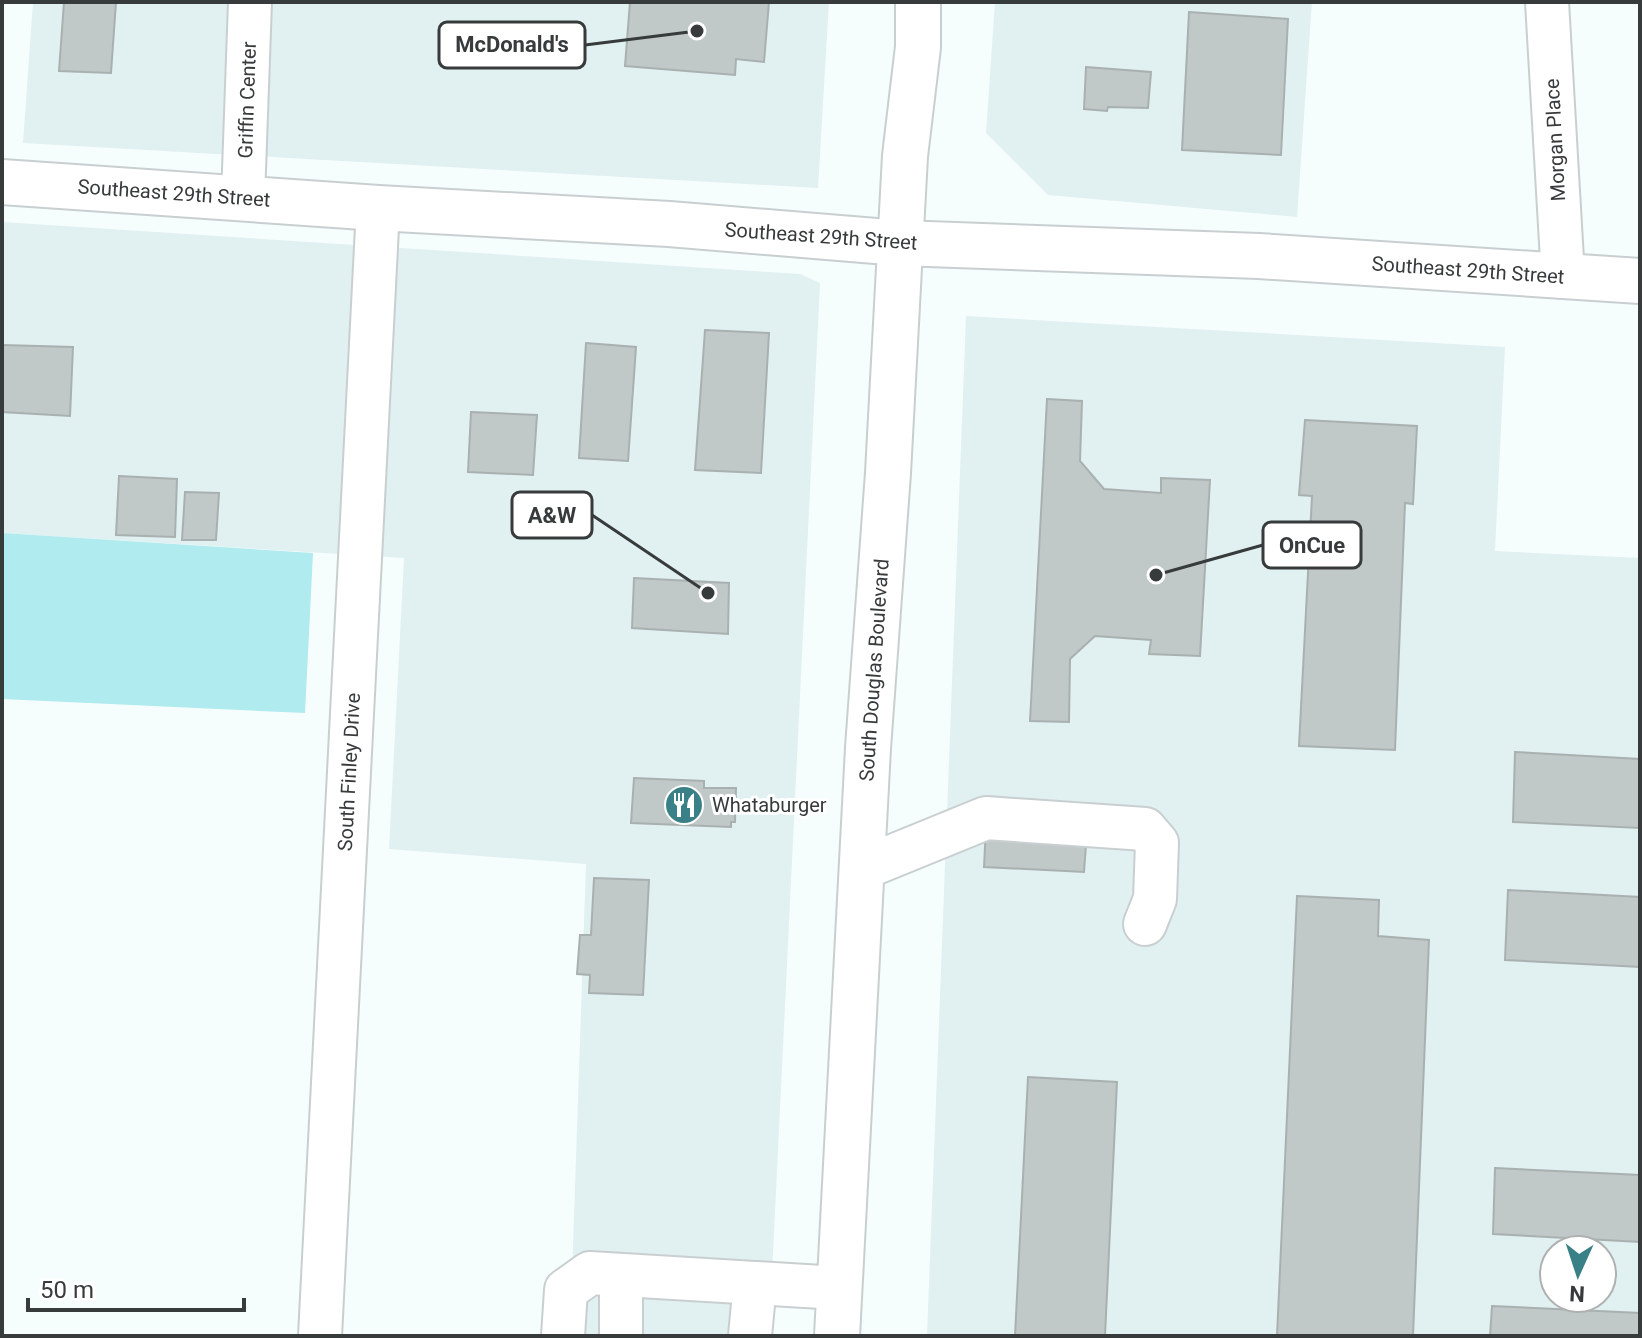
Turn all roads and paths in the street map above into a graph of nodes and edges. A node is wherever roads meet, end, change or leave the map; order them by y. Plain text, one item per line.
1 (250, 2) edge
2 (1547, 2) edge
3 (919, 3) edge
4 (2, 182) edge
5 (243, 198) junction
6 (378, 208) junction
7 (900, 243) junction
8 (1563, 277) junction
9 (1640, 281) edge
10 (861, 869) junction
11 (1145, 924) dead end
12 (621, 1275) junction
13 (755, 1283) junction
14 (839, 1288) junction
15 (320, 1336) edge
16 (563, 1336) edge
17 (621, 1336) edge
18 (750, 1336) edge
19 (837, 1336) edge

1 - 5 street, Griffin Center
2 - 8 street, Morgan Place
3 - 7 main road, South Douglas Boulevard
4 - 5 main road, Southeast 29th Street
5 - 6 main road, Southeast 29th Street
6 - 7 main road, Southeast 29th Street
6 - 15 street, South Finley Drive
7 - 8 main road, Southeast 29th Street
7 - 10 main road, South Douglas Boulevard
8 - 9 main road, Southeast 29th Street
10 - 11 street
10 - 14 main road, South Douglas Boulevard
12 - 13 street
12 - 16 street
12 - 17 street
13 - 14 street
13 - 18 street
14 - 19 main road, South Douglas Boulevard

